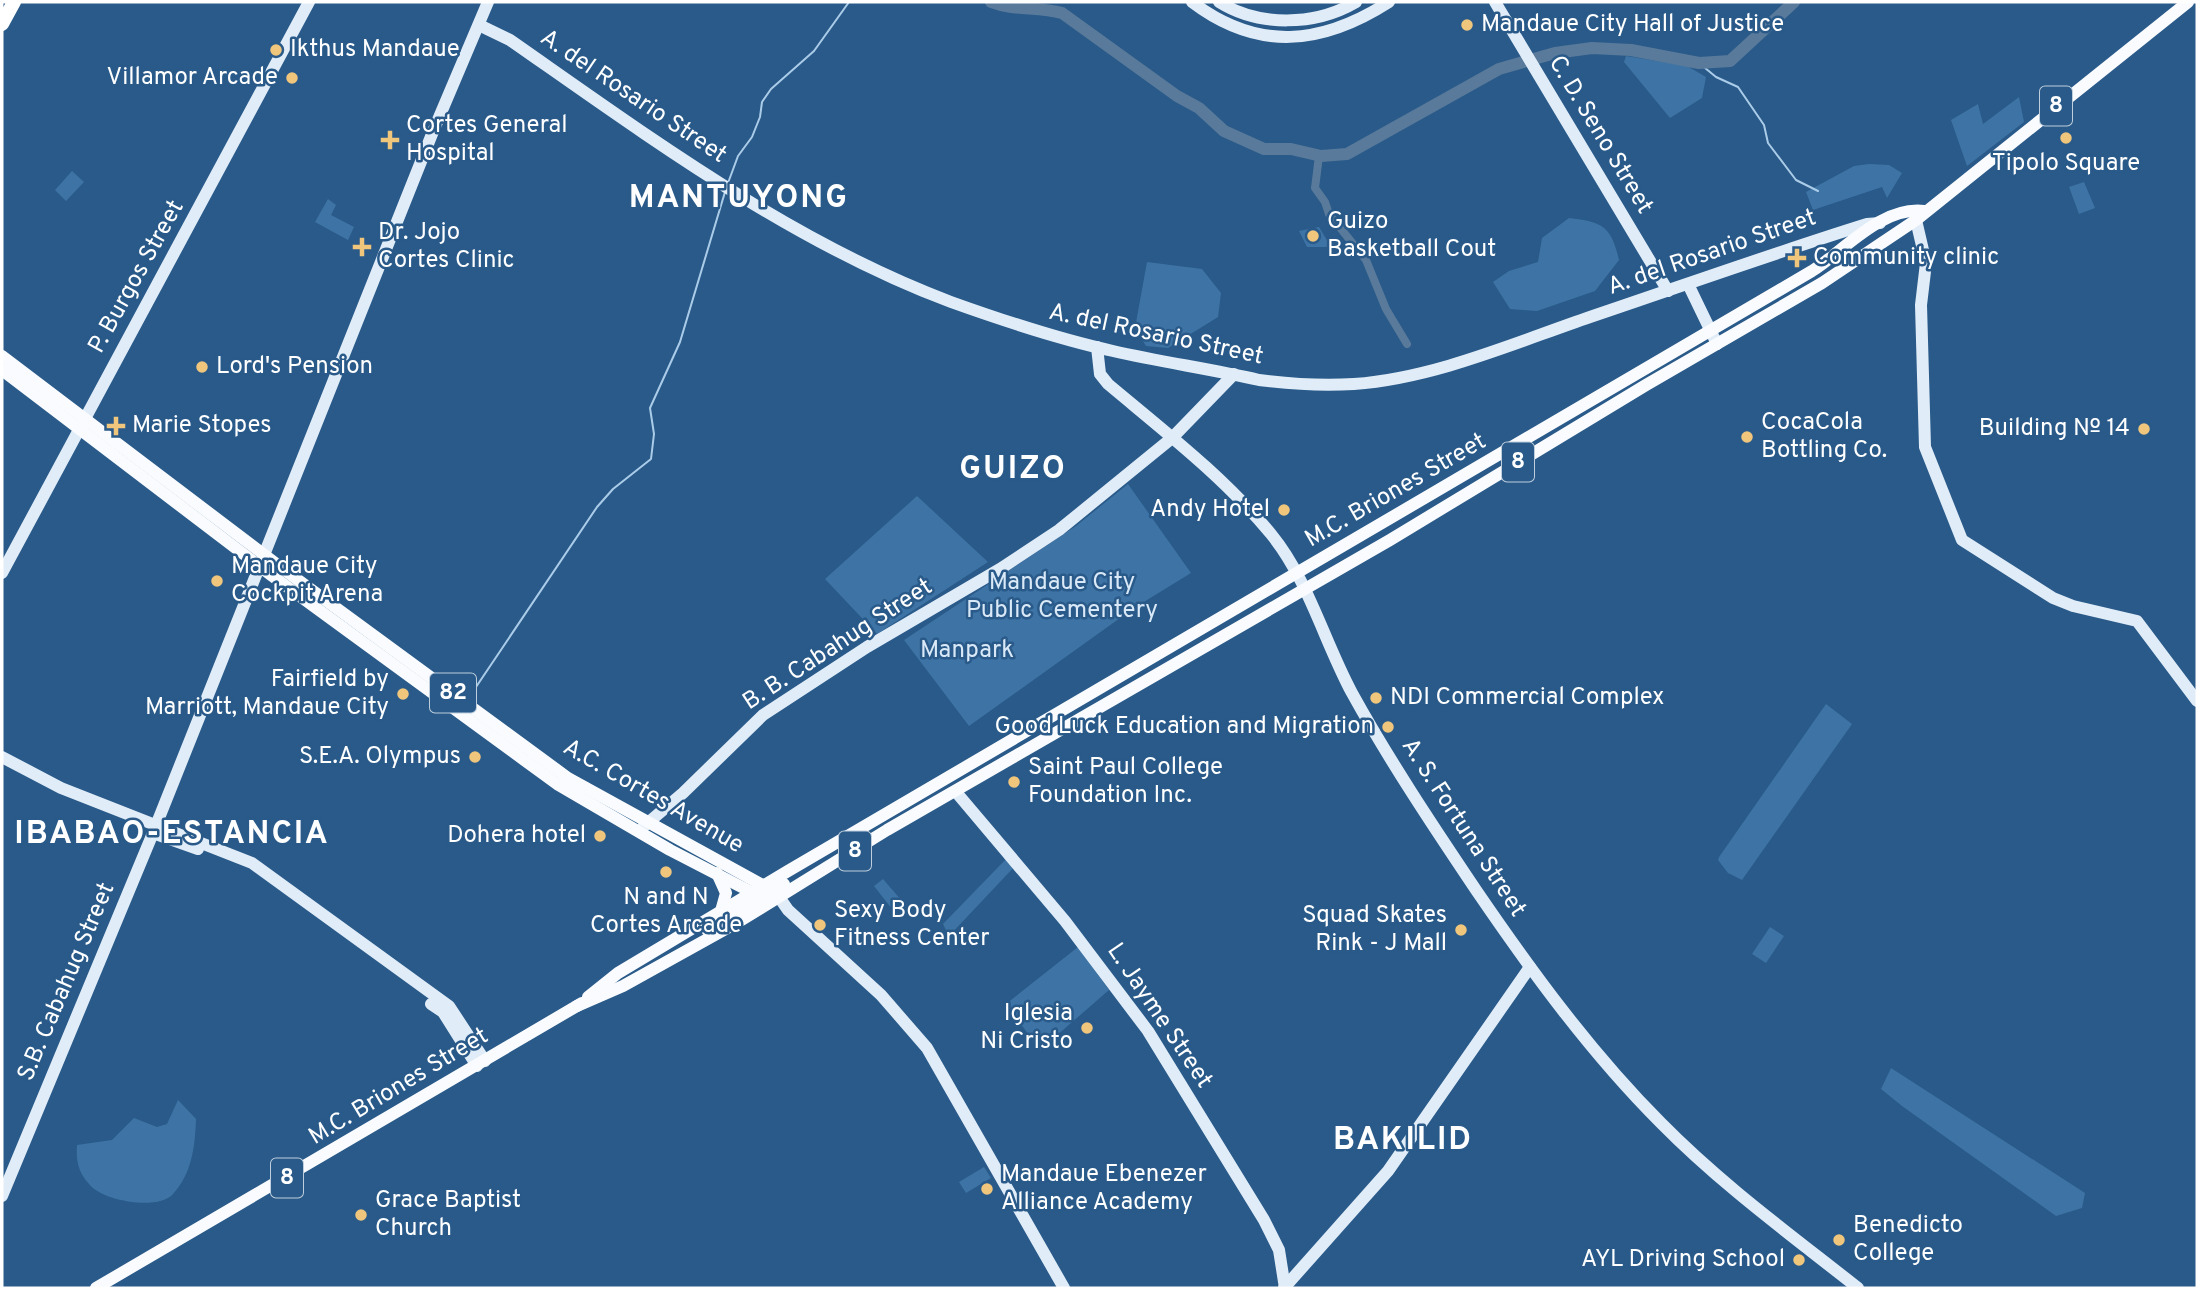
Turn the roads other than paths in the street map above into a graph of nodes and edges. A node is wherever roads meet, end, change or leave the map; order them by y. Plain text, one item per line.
1 (14, 2) edge
2 (309, 2) edge
3 (1192, 2) edge
4 (1219, 2) edge
5 (1356, 2) edge
6 (1389, 2) edge
7 (1495, 2) edge
8 (2188, 2) edge
9 (486, 3) edge
10 (2, 24) edge
11 (479, 24) junction
12 (1920, 215) junction
13 (1880, 223) junction
14 (1688, 284) junction
15 (1668, 290) junction
16 (1710, 329) junction
17 (1717, 344) junction
18 (1097, 347) junction
19 (2, 356) edge
20 (2, 370) edge
21 (1234, 374) junction
22 (81, 423) junction
23 (1172, 438) junction
24 (263, 561) junction
25 (2, 573) edge
26 (1297, 573) junction
27 (1303, 589) junction
28 (2197, 701) edge
29 (2, 757) edge
30 (925, 792) junction
31 (956, 792) junction
32 (931, 806) junction
33 (881, 827) junction
34 (154, 828) junction
35 (642, 828) junction
36 (714, 870) junction
37 (742, 872) junction
38 (785, 873) junction
39 (796, 886) junction
40 (759, 889) junction
41 (779, 897) junction
42 (768, 904) junction
43 (721, 911) junction
44 (788, 911) junction
45 (1530, 967) junction
46 (577, 1006) junction
47 (481, 1064) junction
48 (2, 1196) edge
49 (96, 1288) edge
50 (1064, 1288) edge
51 (1285, 1288) edge
52 (1858, 1288) edge

1 - 10 highway
2 - 22 street, P. Burgos Street
3 - 6 street
4 - 5 street
7 - 15 street, C. D. Seno Street
8 - 12 main road, M.C. Briones Street / 8
9 - 11 street, S.B. Cabahug Street
11 - 18 street, A. del Rosario Street
11 - 24 street, S.B. Cabahug Street
12 - 13 main road, M.C. Briones Street / 8
12 - 17 main road, M.C. Briones Street / 8
12 - 28 street
13 - 14 street, A. del Rosario Street
13 - 16 main road, M.C. Briones Street / 8
14 - 15 street, A. del Rosario Street
14 - 16 street
15 - 21 street, A. del Rosario Street
16 - 17 street
16 - 26 main road, M.C. Briones Street / 8
17 - 27 main road, M.C. Briones Street / 8
18 - 21 street, A. del Rosario Street
18 - 23 street, A. S. Fortuna Street
19 - 22 main road, A.C. Cortes Avenue / 82
20 - 22 main road, A.C. Cortes Avenue / 82
21 - 23 street, B. B. Cabahug Street
22 - 24 main road, A.C. Cortes Avenue / 82
22 - 25 street, P. Burgos Street
23 - 26 street, A. S. Fortuna Street
23 - 35 street, B. B. Cabahug Street
24 - 34 street, S.B. Cabahug Street
24 - 35 main road, A.C. Cortes Avenue / 82
26 - 27 street, A. S. Fortuna Street
26 - 30 main road, M.C. Briones Street / 8
27 - 31 main road, M.C. Briones Street / 8
27 - 45 street, A. S. Fortuna Street
29 - 34 street
30 - 33 main road, M.C. Briones Street / 8
30 - 38 main road, M.C. Briones Street / 8
31 - 32 main road, M.C. Briones Street / 8
31 - 51 street, L. Jayme Street
32 - 33 main road, M.C. Briones Street / 8
32 - 39 main road, M.C. Briones Street / 8
33 - 46 main road, M.C. Briones Street / 8
34 - 47 street
34 - 48 street, S.B. Cabahug Street
35 - 36 main road, A.C. Cortes Avenue / 82
35 - 37 main road, A.C. Cortes Avenue / 82
36 - 40 main road, A.C. Cortes Avenue / 82
36 - 43 main road
37 - 38 main road
37 - 40 main road, A.C. Cortes Avenue / 82
38 - 39 main road
38 - 40 main road, M.C. Briones Street / 8
39 - 41 main road, M.C. Briones Street / 8
40 - 41 main road, A.C. Cortes Avenue / 82
40 - 42 main road, A.C. Cortes Avenue / 82
40 - 43 main road, M.C. Briones Street / 8
41 - 42 main road, M.C. Briones Street / 8
41 - 44 street
42 - 44 street
42 - 46 main road, M.C. Briones Street / 8
43 - 46 main road, M.C. Briones Street / 8
44 - 50 street
45 - 51 street
45 - 52 street, A. S. Fortuna Street
46 - 47 main road, M.C. Briones Street / 8
47 - 49 main road, M.C. Briones Street / 8

